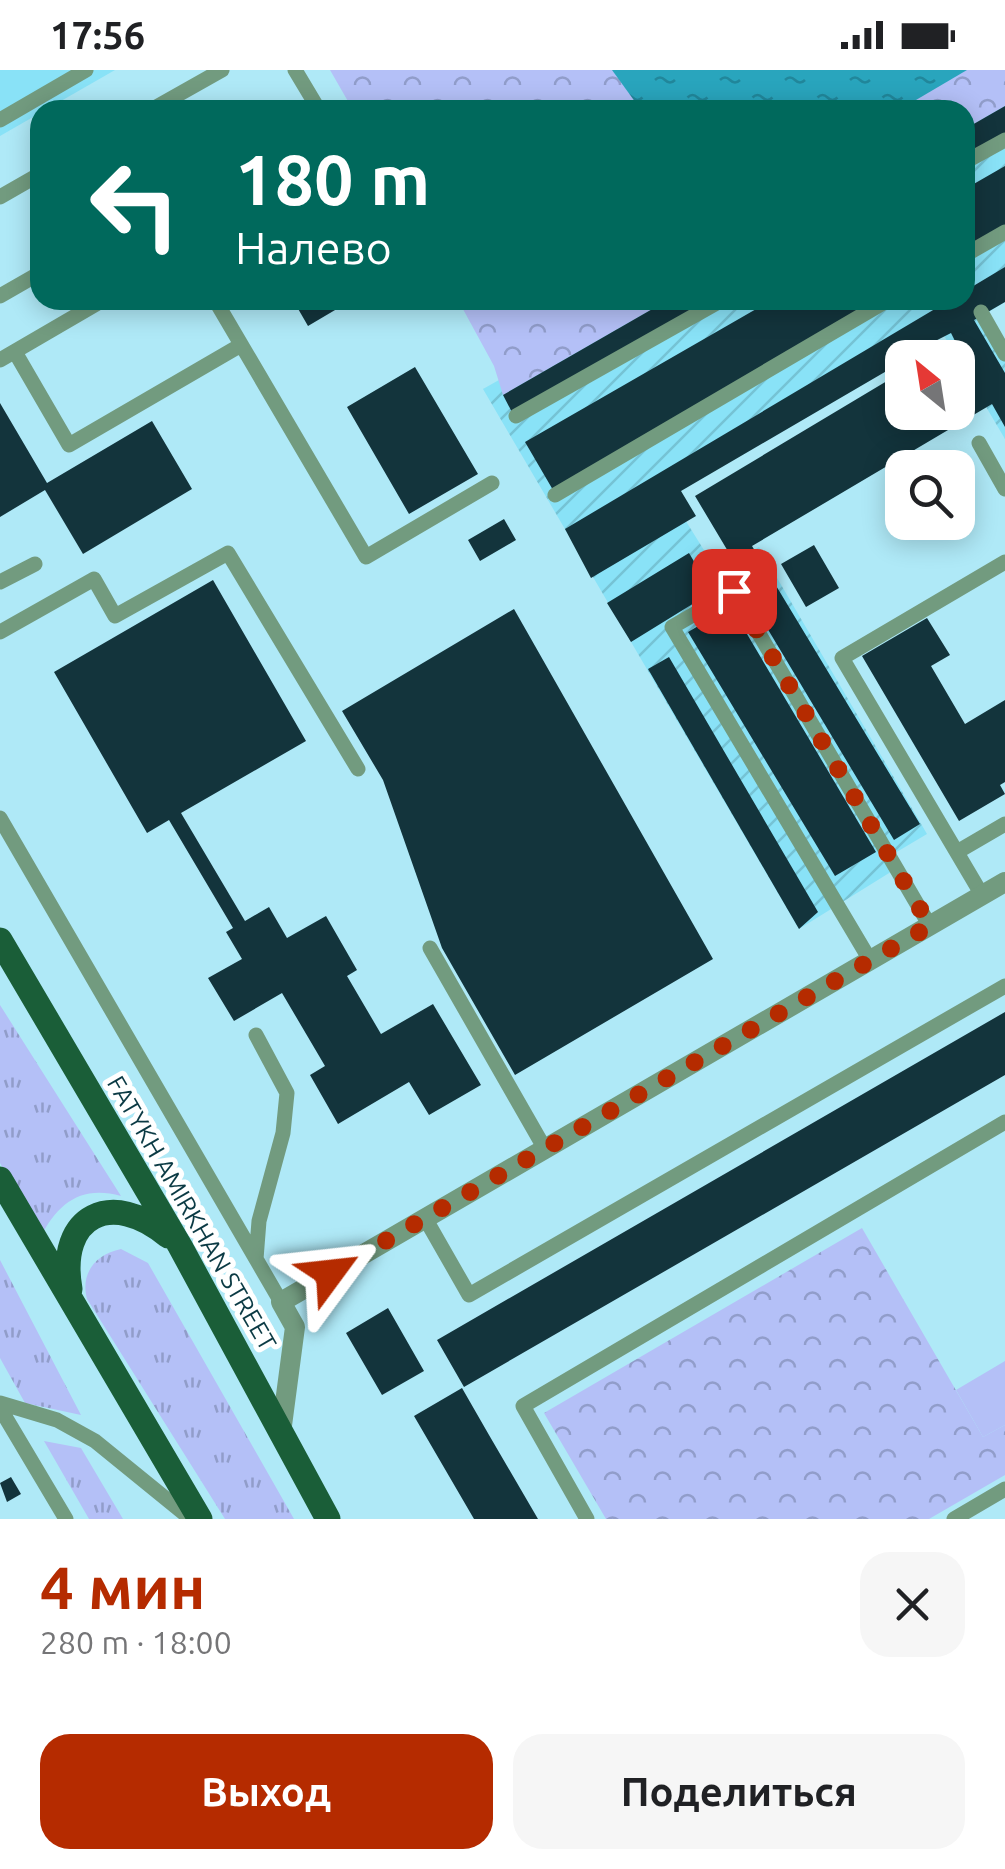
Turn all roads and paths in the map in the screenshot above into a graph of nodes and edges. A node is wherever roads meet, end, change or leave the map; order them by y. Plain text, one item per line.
1 (86, 70) edge
2 (222, 70) edge
3 (295, 70) edge
4 (34, 100) edge
5 (169, 100) edge
6 (314, 100) edge
7 (30, 103) edge
8 (0, 120) edge
9 (1005, 140) edge
10 (975, 156) edge
11 (30, 180) edge
12 (0, 197) edge
13 (1005, 232) edge
14 (975, 249) edge
15 (30, 279) edge
16 (0, 296) edge
17 (86, 310) edge
18 (221, 310) edge
19 (704, 310) edge
20 (871, 310) edge
21 (981, 312) dead end
22 (241, 344) junction
23 (15, 352) junction
24 (1005, 354) edge
25 (0, 360) edge
26 (516, 416) dead end
27 (979, 443) dead end
28 (492, 483) dead end
29 (1005, 489) edge
30 (555, 495) dead end
31 (1005, 562) edge
32 (35, 564) dead end
33 (0, 582) edge
34 (0, 632) edge
35 (358, 769) dead end
36 (0, 818) edge
37 (1005, 824) edge
38 (957, 852) junction
39 (1005, 882) edge
40 (982, 896) junction
41 (930, 926) junction
42 (0, 940) edge
43 (430, 948) dead end
44 (870, 960) junction
45 (1005, 986) edge
46 (256, 1035) dead end
47 (1005, 1122) edge
48 (545, 1148) junction
49 (0, 1179) edge
50 (424, 1218) junction
51 (180, 1246) junction
52 (256, 1258) junction
53 (281, 1302) junction
54 (74, 1308) junction
55 (0, 1406) edge
56 (281, 1433) junction
57 (1005, 1490) edge
58 (66, 1519) edge
59 (191, 1519) edge
60 (200, 1519) edge
61 (328, 1519) edge
62 (587, 1519) edge
63 (954, 1519) edge

1 - 4 lane
2 - 5 lane
3 - 6 lane
7 - 8 lane
9 - 10 lane
11 - 12 lane
13 - 14 lane
15 - 16 lane
17 - 23 lane
18 - 22 lane
19 - 26 lane
20 - 30 lane
21 - 24 lane
22 - 23 lane
22 - 28 lane
23 - 25 lane
27 - 29 lane
31 - 38 lane
32 - 33 lane
34 - 35 lane
36 - 52 lane
37 - 38 lane
38 - 40 lane
39 - 40 street
40 - 41 street
41 - 44 street
41 - 44 lane
42 - 51 main road, FATYKH AMIRKHAN STREET
43 - 48 lane
44 - 48 street
45 - 50 lane
46 - 52 lane
47 - 62 lane
48 - 50 street
49 - 54 main road
50 - 53 street
51 - 54 main road
51 - 56 main road, FATYKH AMIRKHAN STREET
52 - 53 lane
53 - 56 street
54 - 60 main road
55 - 58 lane
55 - 59 lane
56 - 61 main road, FATYKH AMIRKHAN STREET
57 - 63 lane

